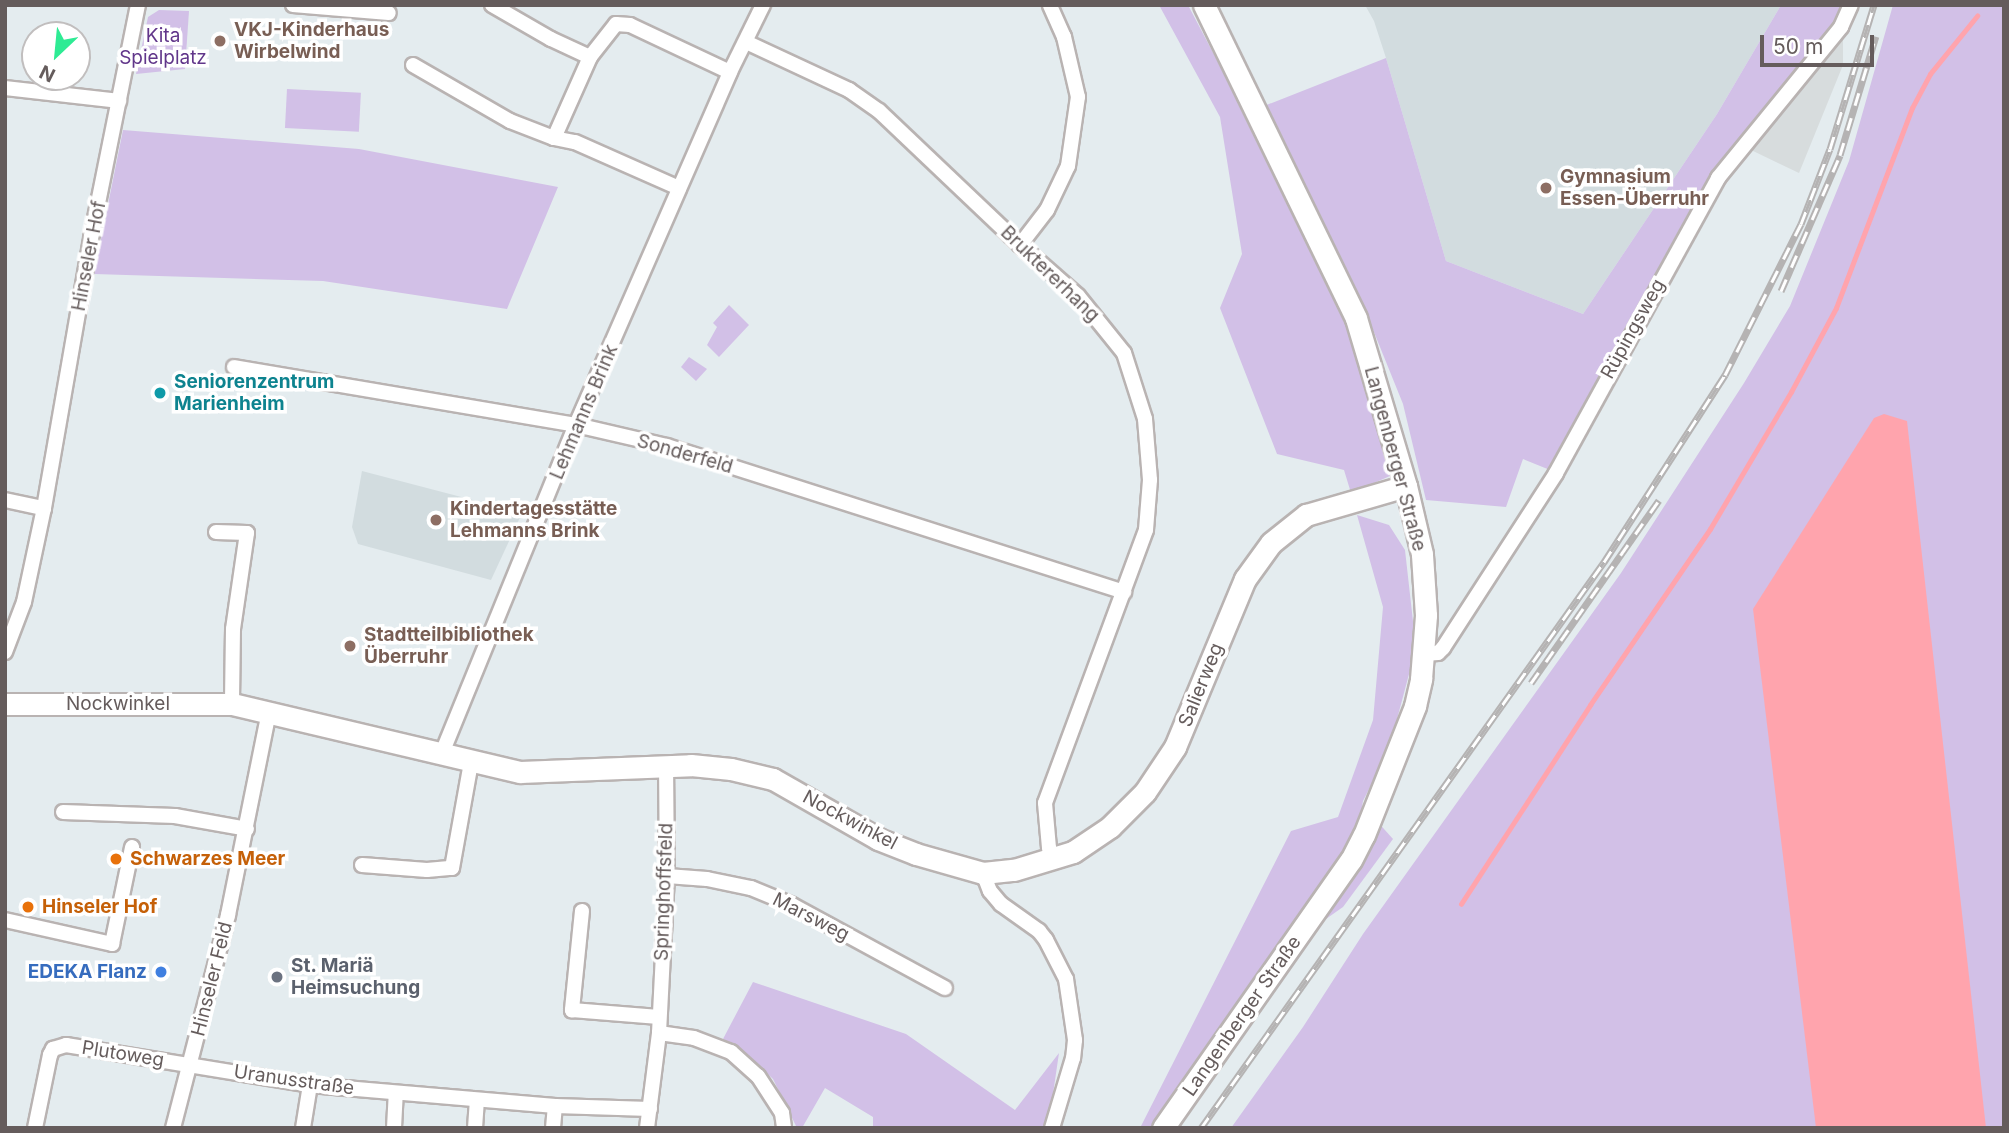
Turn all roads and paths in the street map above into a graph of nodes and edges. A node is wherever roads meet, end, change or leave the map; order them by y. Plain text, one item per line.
1 (138, 5) edge
2 (293, 5) edge
3 (492, 5) edge
4 (763, 5) edge
5 (1050, 5) edge
6 (1203, 5) edge
7 (1851, 5) edge
8 (389, 13) dead end
9 (746, 42) junction
10 (590, 57) junction
11 (413, 65) dead end
12 (730, 72) junction
13 (5, 88) edge
14 (119, 101) junction
15 (554, 138) junction
16 (679, 188) junction
17 (1020, 245) junction
18 (233, 367) dead end
19 (576, 425) junction
20 (1406, 486) junction
21 (5, 499) edge
22 (44, 508) junction
23 (216, 532) dead end
24 (1124, 592) junction
25 (5, 652) edge
26 (1424, 654) junction
27 (5, 704) edge
28 (232, 704) junction
29 (269, 711) junction
30 (442, 753) junction
31 (471, 762) junction
32 (666, 767) junction
33 (63, 813) dead end
34 (247, 829) junction
35 (132, 847) dead end
36 (1054, 859) junction
37 (362, 864) dead end
38 (983, 873) junction
39 (667, 876) junction
40 (582, 911) dead end
41 (5, 920) edge
42 (945, 988) dead end
43 (659, 1017) junction
44 (659, 1033) junction
45 (191, 1065) junction
46 (310, 1085) junction
47 (396, 1093) junction
48 (477, 1100) junction
49 (555, 1106) junction
50 (649, 1109) junction
51 (35, 1128) edge
52 (173, 1128) edge
53 (303, 1128) edge
54 (394, 1128) edge
55 (475, 1128) edge
56 (553, 1128) edge
57 (646, 1128) edge
58 (785, 1128) edge
59 (1052, 1128) edge
60 (1163, 1128) edge

1 - 14 street, Hinseler Hof
2 - 8 street
3 - 10 street
4 - 9 street, Lehmanns Brink
5 - 17 street
6 - 20 street, Langenberger Straße
7 - 26 street, Rüpingsweg
9 - 12 street, Lehmanns Brink
9 - 17 street, Bruktererhang
10 - 12 street
10 - 15 street
11 - 15 street
12 - 16 street, Lehmanns Brink
13 - 14 street
14 - 22 street, Hinseler Hof
15 - 16 street
16 - 19 street, Lehmanns Brink
17 - 24 street, Bruktererhang
18 - 19 street, Sonderfeld
19 - 24 street, Sonderfeld
19 - 30 street, Lehmanns Brink
20 - 26 street, Langenberger Straße
20 - 36 street, Salierweg
21 - 22 street
22 - 25 street, Hinseler Hof
23 - 28 street
24 - 36 street, Bruktererhang
26 - 60 street, Langenberger Straße
27 - 28 street, Nockwinkel
28 - 29 street, Nockwinkel
29 - 30 street, Nockwinkel
29 - 34 street, Hinseler Feld
30 - 31 street, Nockwinkel
31 - 32 street, Nockwinkel
31 - 37 street
32 - 38 street, Nockwinkel
32 - 39 street, Springhoffsfeld
33 - 34 street
34 - 45 street, Hinseler Feld
35 - 41 street
36 - 38 street, Salierweg
38 - 59 street
39 - 42 street, Marsweg
39 - 43 street, Springhoffsfeld
40 - 43 street
43 - 44 street, Springhoffsfeld
44 - 50 street, Springhoffsfeld
44 - 58 street
45 - 46 street, Uranusstraße
45 - 51 street, Plutoweg
45 - 52 street, Hinseler Feld
46 - 47 street, Uranusstraße
46 - 53 street
47 - 48 street, Uranusstraße
47 - 54 street
48 - 49 street, Uranusstraße
48 - 55 street
49 - 50 street, Uranusstraße
49 - 56 street
50 - 57 street, Springhoffsfeld

